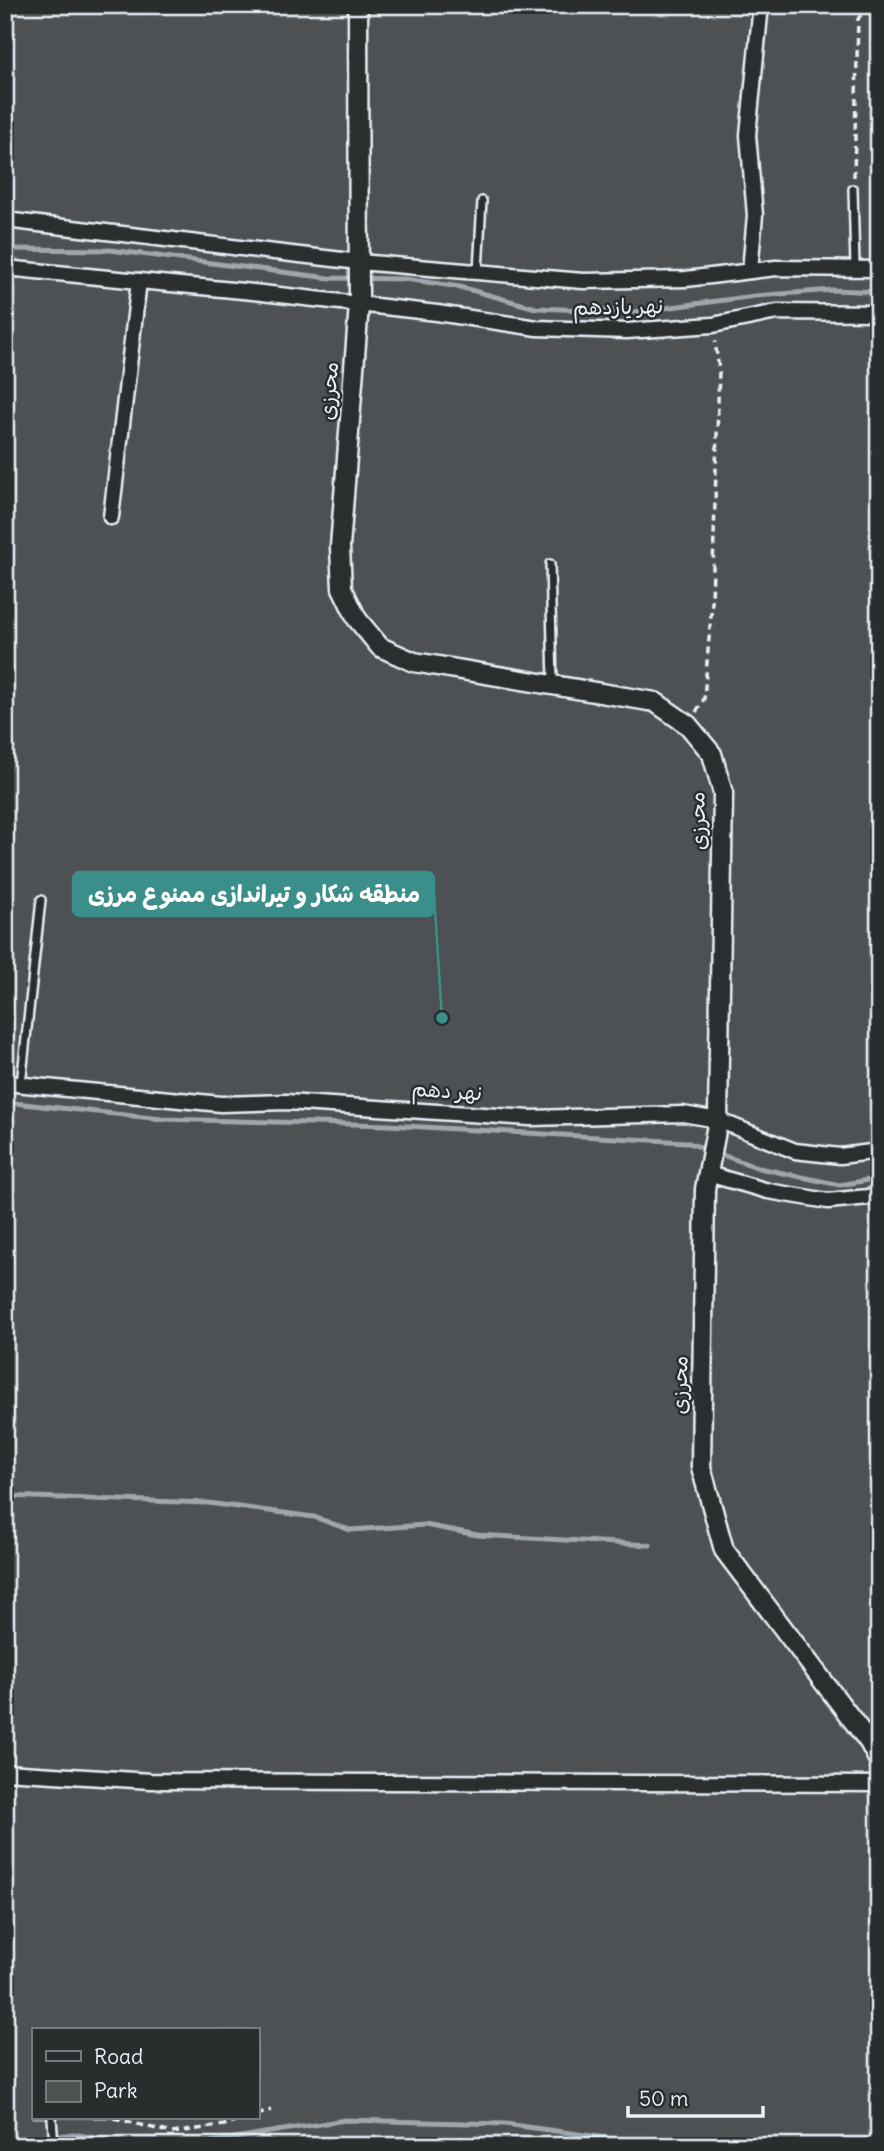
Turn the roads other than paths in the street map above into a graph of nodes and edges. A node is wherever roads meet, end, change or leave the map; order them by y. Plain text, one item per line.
1 (7, 5) edge
2 (358, 5) edge
3 (761, 5) edge
4 (5, 18) edge
5 (853, 189) road end
6 (482, 201) dead end
7 (5, 220) edge
8 (358, 266) junction
9 (855, 267) junction
10 (5, 268) edge
11 (879, 270) edge
12 (750, 271) junction
13 (478, 272) junction
14 (139, 281) junction
15 (359, 300) junction
16 (879, 313) edge
17 (111, 517) dead end
18 (550, 564) dead end
19 (553, 684) junction
20 (40, 900) dead end
21 (5, 1083) edge
22 (21, 1084) junction
23 (717, 1126) junction
24 (879, 1151) edge
25 (709, 1168) junction
26 (879, 1196) edge
27 (879, 1761) edge
28 (5, 1772) edge
29 (879, 1784) edge
30 (52, 2120) edge
31 (54, 2146) edge

1 - 4 street
2 - 8 street, محرزی
3 - 12 street
5 - 9 lane
6 - 13 lane
7 - 8 street
8 - 13 street
8 - 15 street, محرزی
9 - 11 street
9 - 12 street
10 - 14 street, نهر یازدهم
12 - 13 street
14 - 15 street, نهر یازدهم
14 - 17 street
15 - 16 street, نهر یازدهم
15 - 19 street, محرزی
18 - 19 lane
19 - 23 street, محرزی
20 - 22 lane
21 - 22 street, نهر دهم
22 - 23 street, نهر دهم
23 - 24 street, نهر دهم
23 - 25 street, محرزی
25 - 26 street
25 - 27 street, محرزی
28 - 29 street
30 - 31 lane

